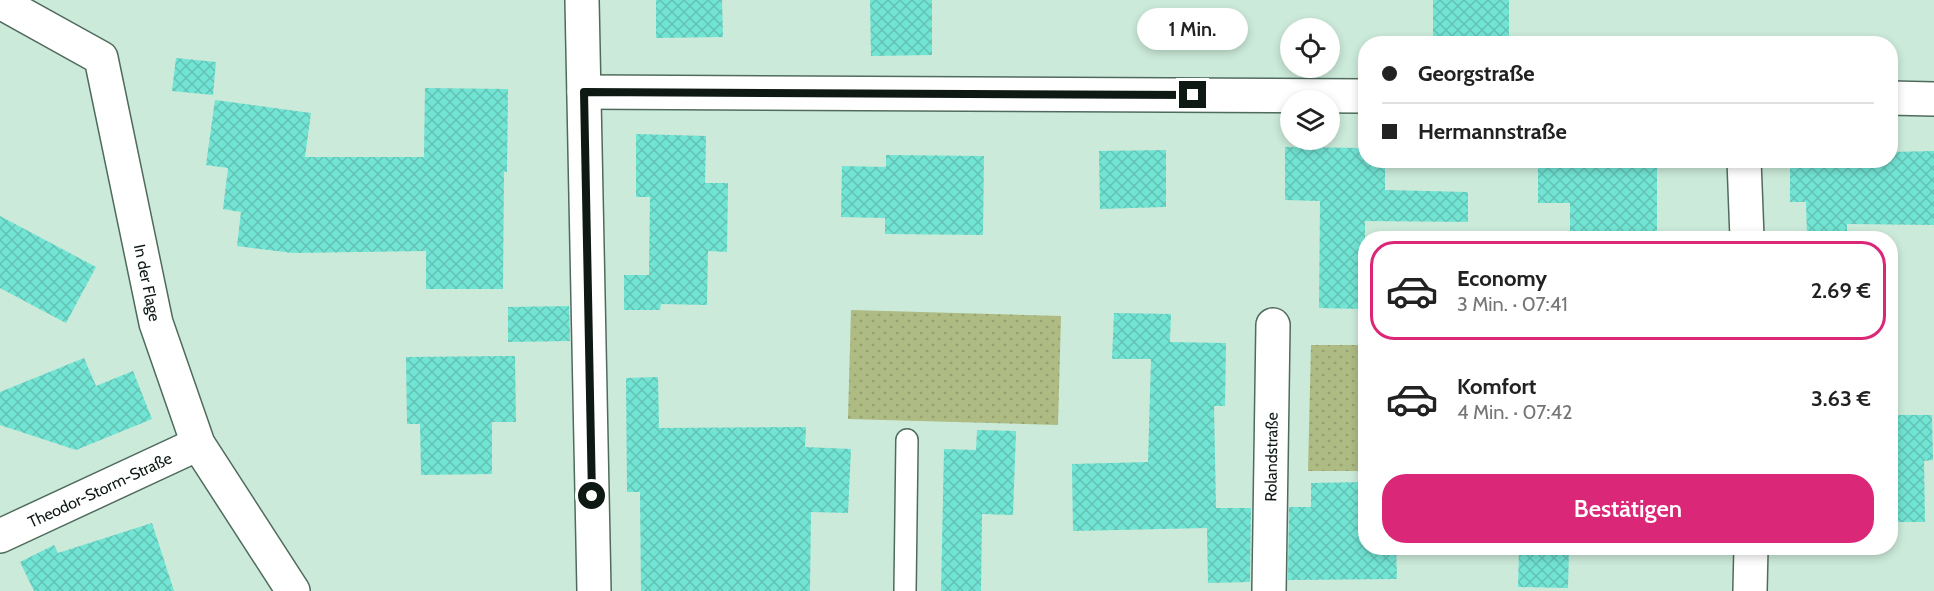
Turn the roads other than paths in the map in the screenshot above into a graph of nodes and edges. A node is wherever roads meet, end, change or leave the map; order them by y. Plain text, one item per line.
1 (582, 0) edge
2 (0, 2) edge
3 (584, 92) junction
4 (1358, 96) edge
5 (1898, 98) edge
6 (1934, 99) edge
7 (1744, 168) edge
8 (1747, 231) edge
9 (1273, 325) dead end
10 (907, 440) dead end
11 (198, 444) junction
12 (0, 536) edge
13 (1750, 555) edge
14 (293, 591) edge
15 (594, 591) edge
16 (905, 591) edge
17 (1269, 591) edge
18 (1750, 591) edge

1 - 3 street
2 - 11 street, In der Flage
3 - 4 street
3 - 15 street
5 - 6 street
7 - 8 street
9 - 17 street, Rolandstraße
10 - 16 lane
11 - 12 street, Theodor-Storm-Straße
11 - 14 street, In der Flage
13 - 18 street

